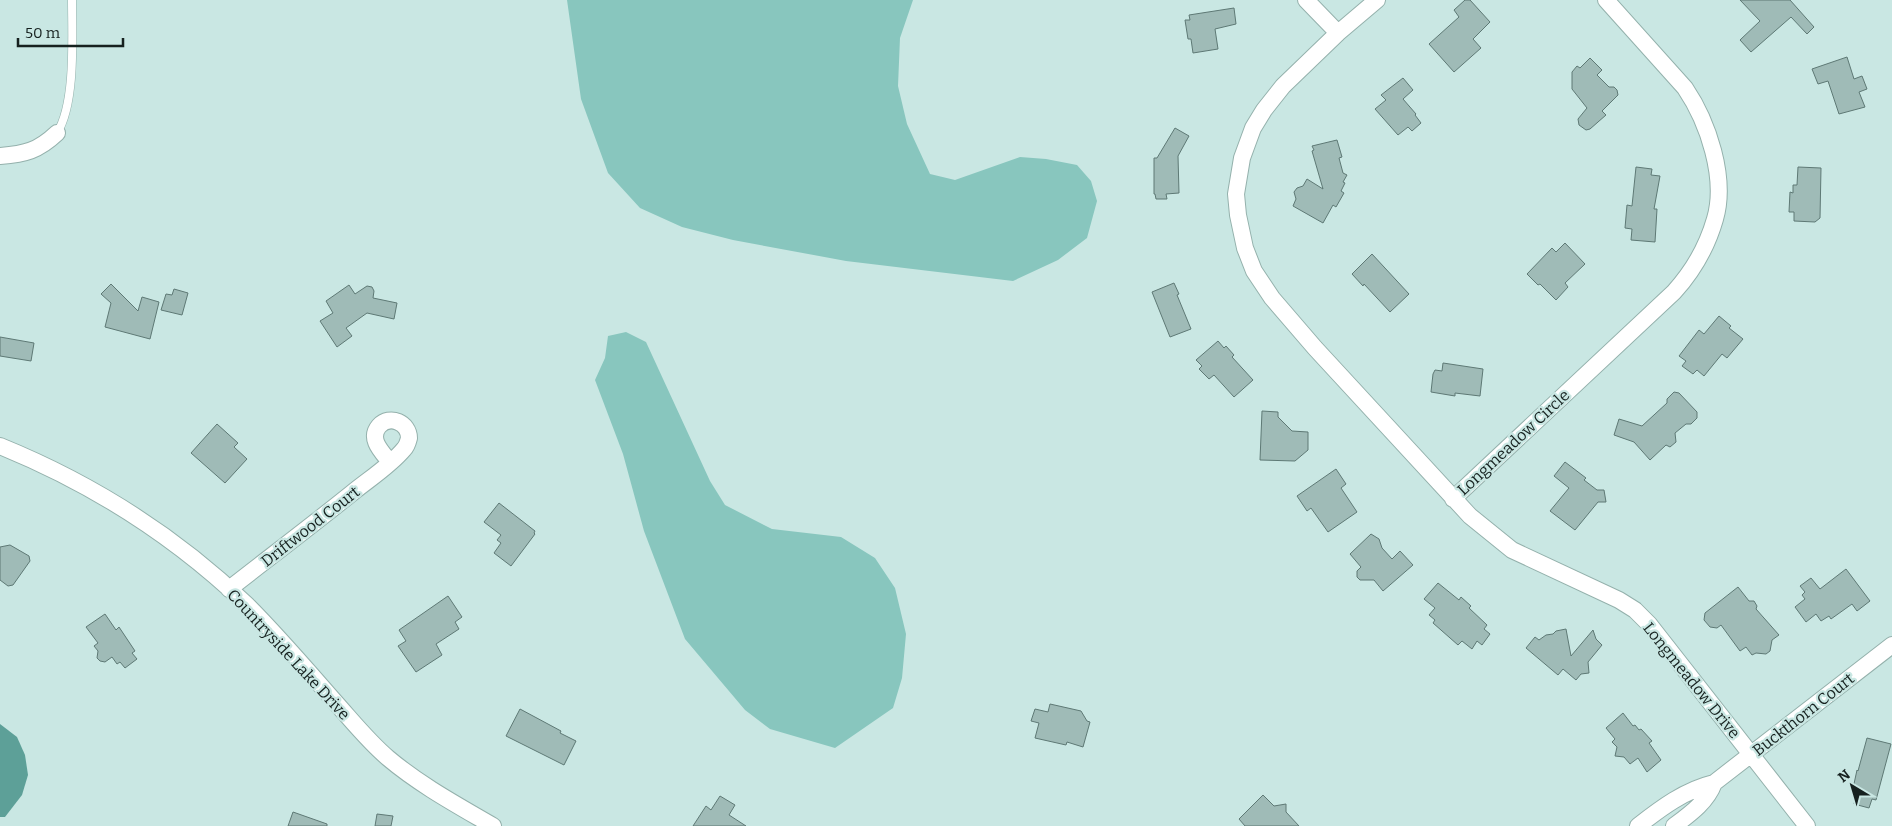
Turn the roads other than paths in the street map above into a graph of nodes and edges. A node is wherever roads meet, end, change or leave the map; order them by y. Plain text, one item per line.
1 (72, 0) edge
2 (1306, 0) edge
3 (1377, 0) edge
4 (1606, 0) edge
5 (1338, 33) junction
6 (57, 133) joint
7 (0, 156) edge
8 (0, 446) edge
9 (390, 462) dead end
10 (1453, 498) junction
11 (229, 589) junction
12 (1892, 646) edge
13 (1751, 754) junction
14 (1714, 783) junction
15 (493, 826) edge
16 (1638, 826) edge
17 (1674, 826) edge
18 (1807, 826) edge

1 - 6 lane
2 - 5 street
3 - 5 street, Longmeadow Circle
4 - 10 street, Longmeadow Circle
5 - 10 street, Longmeadow Circle
6 - 7 street
8 - 11 street, Countryside Lake Drive
9 - 11 street, Driftwood Court
10 - 13 street, Longmeadow Drive
11 - 15 street, Countryside Lake Drive
12 - 13 street, Buckthorn Court
13 - 14 street, Buckthorn Court
13 - 18 street, Longmeadow Drive
14 - 16 street, Buckthorn Court
14 - 17 street, Buckthorn Court

